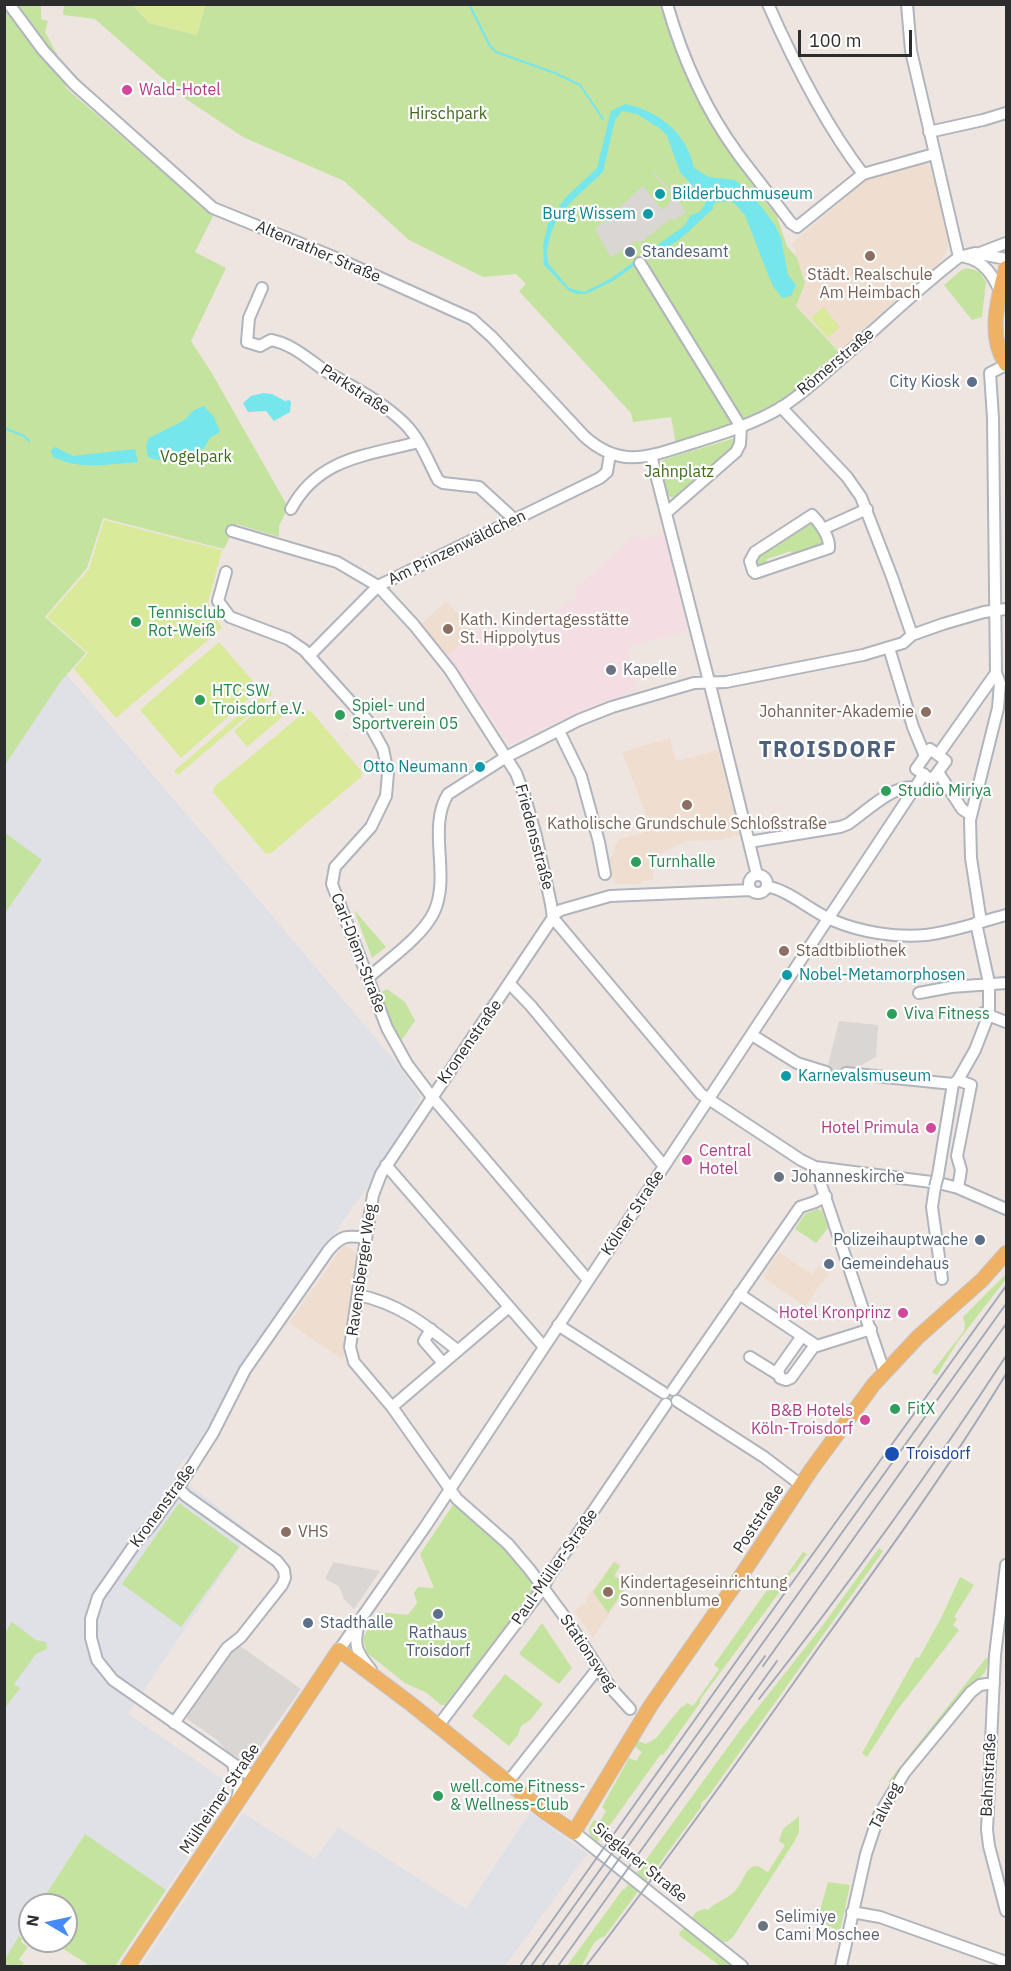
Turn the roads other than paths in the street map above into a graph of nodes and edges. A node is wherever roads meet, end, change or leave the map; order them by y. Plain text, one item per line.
1 (9, 4) edge
2 (667, 4) edge
3 (768, 4) edge
4 (907, 4) edge
5 (1006, 112) edge
6 (929, 132) junction
7 (934, 154) junction
8 (862, 174) junction
9 (1006, 243) edge
10 (980, 254) junction
11 (959, 257) junction
12 (1006, 259) edge
13 (640, 262) dead end
14 (1006, 268) edge
15 (262, 288) dead end
16 (1000, 294) junction
17 (1006, 364) edge
18 (781, 408) junction
19 (741, 427) junction
20 (418, 442) junction
21 (610, 454) junction
22 (651, 455) junction
23 (291, 509) dead end
24 (867, 509) junction
25 (666, 513) junction
26 (515, 520) junction
27 (823, 529) junction
28 (232, 531) dead end
29 (226, 572) dead end
30 (378, 586) junction
31 (1006, 609) edge
32 (995, 611) junction
33 (912, 635) junction
34 (889, 648) junction
35 (309, 656) junction
36 (996, 673) junction
37 (710, 682) junction
38 (559, 730) junction
39 (938, 755) junction
40 (925, 756) junction
41 (506, 758) junction
42 (938, 772) junction
43 (924, 774) junction
44 (915, 788) junction
45 (971, 815) junction
46 (749, 842) junction
47 (605, 874) dead end
48 (757, 875) junction
49 (767, 886) junction
50 (751, 890) junction
51 (1006, 915) edge
52 (553, 918) junction
53 (829, 919) junction
54 (978, 922) junction
55 (368, 978) junction
56 (989, 983) junction
57 (1006, 983) edge
58 (510, 984) junction
59 (923, 994) dead end
60 (986, 1013) junction
61 (1006, 1022) edge
62 (752, 1035) junction
63 (826, 1072) dead end
64 (846, 1073) dead end
65 (956, 1082) junction
66 (432, 1096) junction
67 (708, 1100) junction
68 (386, 1165) junction
69 (664, 1166) junction
70 (815, 1167) junction
71 (958, 1188) junction
72 (825, 1196) junction
73 (1006, 1209) edge
74 (366, 1238) junction
75 (1006, 1253) edge
76 (942, 1279) dead end
77 (588, 1280) junction
78 (740, 1294) junction
79 (358, 1295) junction
80 (510, 1307) junction
81 (558, 1325) junction
82 (431, 1329) junction
83 (871, 1329) junction
84 (802, 1336) junction
85 (815, 1345) junction
86 (544, 1347) junction
87 (457, 1350) junction
88 (750, 1357) dead end
89 (443, 1363) junction
90 (884, 1371) junction
91 (779, 1376) junction
92 (669, 1391) junction
93 (672, 1403) junction
94 (392, 1407) junction
95 (801, 1485) junction
96 (178, 1488) junction
97 (450, 1489) junction
98 (1006, 1570) edge
99 (543, 1588) junction
100 (360, 1621) junction
101 (339, 1650) junction
102 (598, 1668) junction
103 (370, 1673) junction
104 (994, 1683) junction
105 (315, 1688) junction
106 (630, 1709) dead end
107 (174, 1722) junction
108 (438, 1726) junction
109 (232, 1764) junction
110 (254, 1778) junction
111 (508, 1782) junction
112 (235, 1805) junction
113 (574, 1832) junction
114 (1006, 1910) edge
115 (852, 1912) junction
116 (1006, 1962) edge
117 (128, 1966) edge
118 (742, 1966) edge
119 (841, 1966) edge

1 - 21 street, Altenrather Straße
2 - 8 street
3 - 8 street
4 - 6 street
5 - 6 street
6 - 7 street
7 - 8 street
7 - 11 street
9 - 10 street
10 - 11 street
10 - 12 street
11 - 16 street
11 - 18 street, Römerstraße
13 - 19 street
14 - 16 main road
15 - 20 street, Parkstraße
16 - 17 main road
17 - 32 street
18 - 19 street, Römerstraße
18 - 24 street
19 - 22 street, Römerstraße
19 - 25 street
20 - 23 street
20 - 26 street, Parkstraße
21 - 22 street, Altenrather Straße
21 - 26 street, Am Prinzenwäldchen
22 - 25 street
24 - 27 street
24 - 33 street
25 - 37 street
26 - 30 street, Am Prinzenwäldchen
27 - 27 street
28 - 30 street, Friedensstraße
29 - 35 street, Carl-Diem-Straße
30 - 35 street, Am Prinzenwäldchen
30 - 41 street, Friedensstraße
31 - 32 street
32 - 33 street
32 - 36 street
33 - 34 street
34 - 37 street
34 - 40 street
35 - 55 street, Carl-Diem-Straße
36 - 39 street
36 - 45 street
37 - 38 street
37 - 46 street
38 - 41 street
38 - 47 street
39 - 40 street
39 - 42 street
40 - 43 street
41 - 52 street, Friedensstraße
41 - 55 street
42 - 43 street
42 - 45 street
43 - 44 street, Kölner Straße
44 - 46 street
44 - 53 street, Kölner Straße
45 - 54 street
46 - 48 street
48 - 49 street
48 - 50 street
49 - 50 street
49 - 53 street
50 - 52 street
51 - 54 street
52 - 58 street, Kronenstraße
52 - 67 street
53 - 54 street
53 - 62 street, Kölner Straße
54 - 56 street
55 - 66 street, Carl-Diem-Straße
56 - 57 street
56 - 59 street
56 - 60 street
58 - 66 street, Kronenstraße
58 - 69 street
60 - 61 street
60 - 65 street
62 - 63 street
62 - 67 street, Kölner Straße
64 - 65 street
65 - 71 street
65 - 76 street, bridge
66 - 68 street, Kronenstraße
66 - 77 street, Carl-Diem-Straße
67 - 69 street, Kölner Straße
67 - 70 street
68 - 74 street, Ravensberger Weg
68 - 80 street
69 - 77 street, Kölner Straße
70 - 71 street
70 - 72 street
71 - 73 street
72 - 78 street
72 - 83 street
74 - 79 street, Ravensberger Weg
74 - 96 street, Kronenstraße
75 - 90 main road, Poststraße
77 - 81 street, Kölner Straße
78 - 84 street
78 - 92 street
79 - 82 street
79 - 94 street, Ravensberger Weg
80 - 86 street
80 - 87 street
81 - 86 street, Kölner Straße
81 - 92 street
82 - 87 street
82 - 89 street
83 - 85 street
83 - 90 street
84 - 85 street
84 - 91 street
85 - 91 street
86 - 97 street, Kölner Straße
87 - 89 street
88 - 91 street
89 - 94 street
90 - 95 main road, Poststraße
92 - 93 street
93 - 95 street
93 - 99 street, Paul-Müller-Straße
94 - 97 street, Ravensberger Weg
95 - 113 main road, Poststraße
96 - 107 street, Kronenstraße
96 - 107 street
97 - 99 street, Stationsweg
97 - 100 street, Kölner Straße
98 - 104 street, Bahnstraße
99 - 102 street, Stationsweg
99 - 108 street, Paul-Müller-Straße
100 - 101 street, Kölner Straße
100 - 103 street, Sieglarer Straße
101 - 103 main road, Sieglarer Straße
101 - 105 main road, Mülheimer Straße
102 - 106 street, Stationsweg
102 - 111 street
103 - 105 main road
103 - 108 main road, Sieglarer Straße
104 - 114 street, Bahnstraße
104 - 115 street, Talweg
105 - 110 main road, Mülheimer Straße
107 - 109 street, Kronenstraße
108 - 111 main road, Sieglarer Straße
109 - 110 street, Kronenstraße
109 - 112 street
110 - 112 main road, Mülheimer Straße
111 - 113 main road, Sieglarer Straße
112 - 117 main road, Mülheimer Straße
113 - 118 street, Sieglarer Straße
115 - 116 street
115 - 119 street, Talweg

